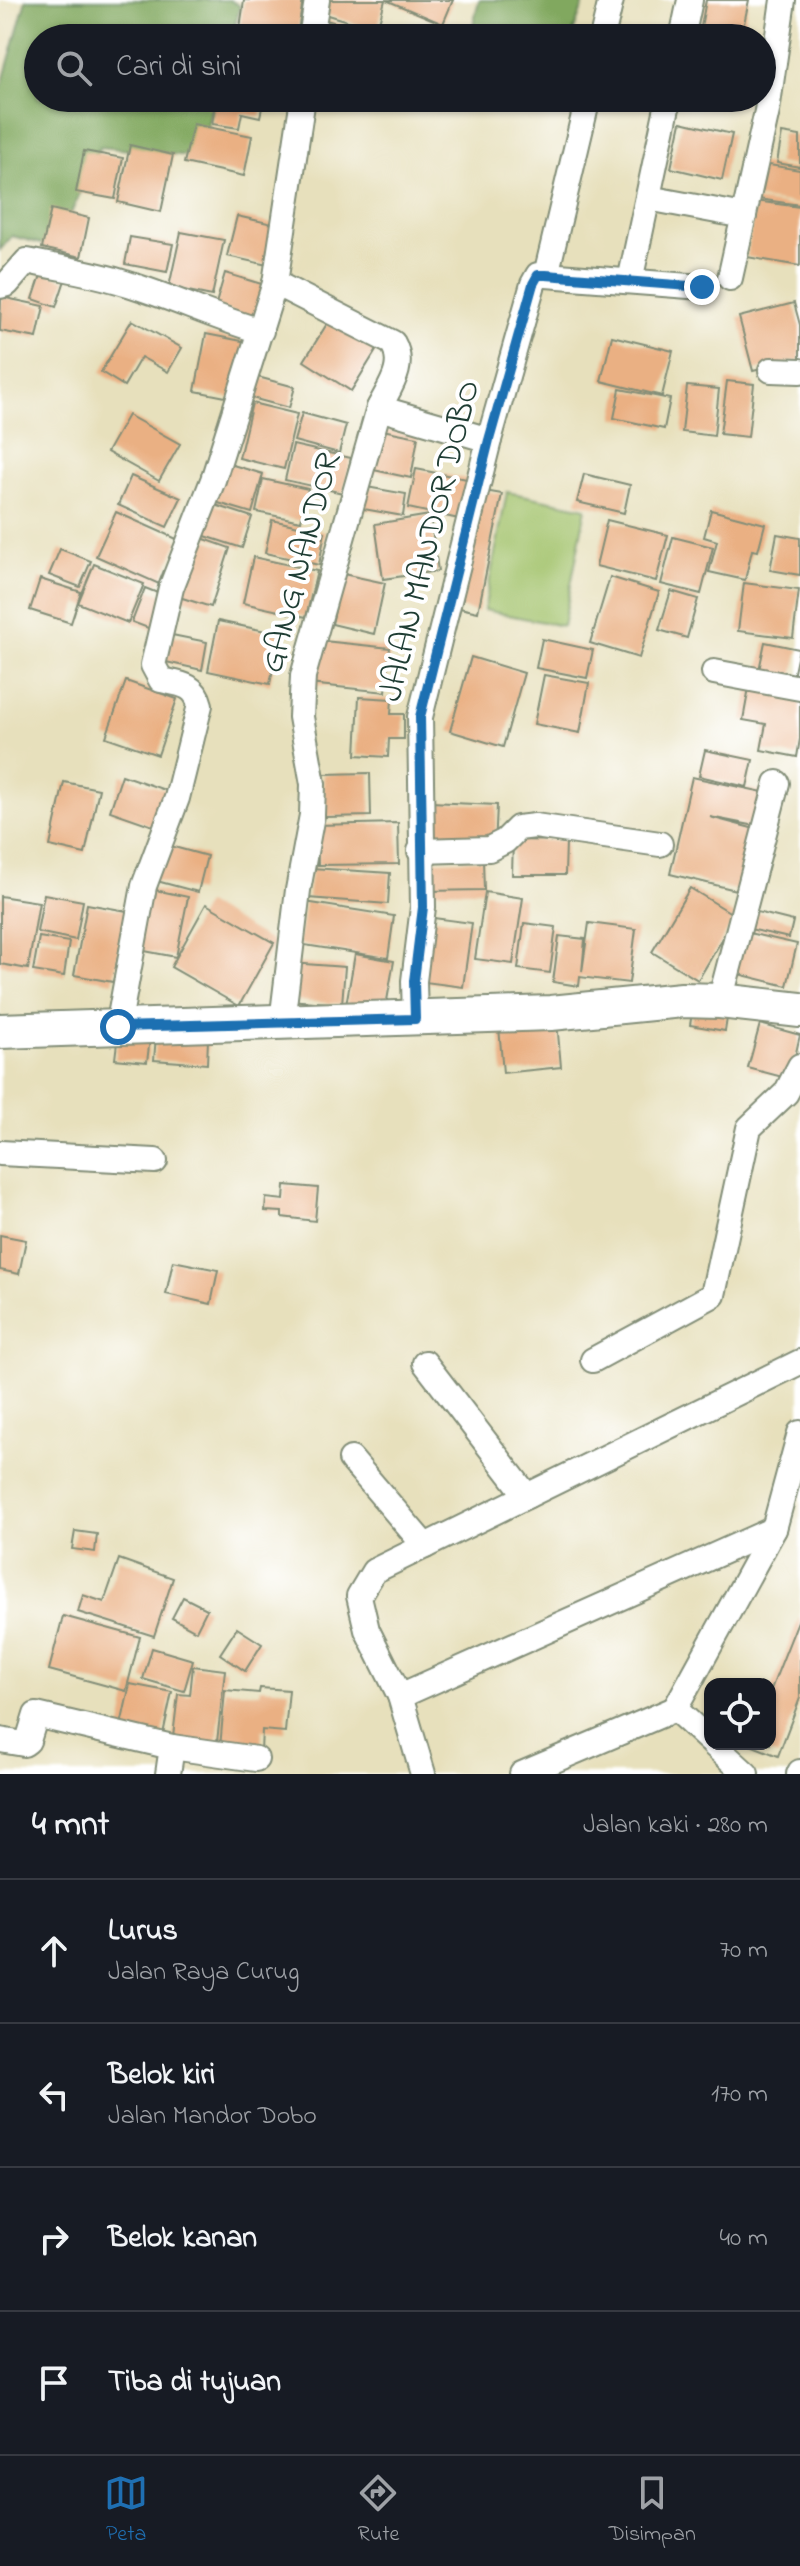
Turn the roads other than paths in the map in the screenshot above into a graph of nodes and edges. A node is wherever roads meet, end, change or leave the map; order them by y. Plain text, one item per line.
1 (317, 0) edge
2 (611, 0) edge
3 (690, 0) edge
4 (783, 0) edge
5 (313, 24) edge
6 (605, 24) edge
7 (685, 24) edge
8 (776, 49) edge
9 (301, 112) edge
10 (584, 112) edge
11 (666, 112) edge
12 (767, 112) edge
13 (648, 198) junction
14 (744, 216) junction
15 (542, 275) junction
16 (730, 278) dead end
17 (630, 281) junction
18 (275, 283) junction
19 (0, 286) edge
20 (702, 287) dead end
21 (261, 331) junction
22 (771, 370) dead end
23 (800, 371) edge
24 (379, 408) junction
25 (489, 440) junction
26 (714, 672) dead end
27 (800, 688) edge
28 (777, 783) dead end
29 (660, 844) dead end
30 (420, 851) junction
31 (720, 1001) junction
32 (800, 1010) edge
33 (415, 1019) junction
34 (282, 1022) junction
35 (118, 1027) junction
36 (0, 1031) edge
37 (800, 1066) edge
38 (0, 1153) edge
39 (155, 1161) dead end
40 (593, 1360) dead end
41 (800, 1362) edge
42 (425, 1363) dead end
43 (800, 1433) edge
44 (351, 1459) dead end
45 (527, 1496) junction
46 (774, 1529) junction
47 (425, 1546) junction
48 (400, 1696) junction
49 (675, 1709) junction
50 (704, 1736) edge
51 (0, 1740) edge
52 (172, 1747) junction
53 (720, 1750) edge
54 (256, 1759) dead end
55 (553, 1768) edge
56 (168, 1774) edge
57 (423, 1774) edge
58 (522, 1774) edge
59 (746, 1774) edge

1 - 5 street
2 - 6 street
3 - 7 street
4 - 8 street
9 - 18 street
10 - 15 street, JALAN MANDOR DOBO
11 - 13 street
12 - 14 street
13 - 14 street
13 - 17 street
14 - 16 street
15 - 17 street
15 - 25 street, JALAN MANDOR DOBO
17 - 20 street
18 - 21 street
18 - 24 street, GANG NANDOR
19 - 21 street
21 - 35 street
22 - 23 street
24 - 25 street
24 - 34 street, GANG NANDOR
25 - 30 street, JALAN MANDOR DOBO
26 - 27 street
28 - 31 street
29 - 30 street
30 - 33 street, JALAN MANDOR DOBO
31 - 32 main road
31 - 33 main road
33 - 34 main road
34 - 35 main road
35 - 36 main road
37 - 40 street
38 - 39 street
41 - 45 street
42 - 45 street
43 - 46 street
44 - 47 street
45 - 47 street
46 - 48 street
46 - 49 street
47 - 48 street
48 - 57 street
49 - 50 street
49 - 55 street
51 - 52 street
52 - 54 street
52 - 56 street
53 - 59 street
55 - 58 street

